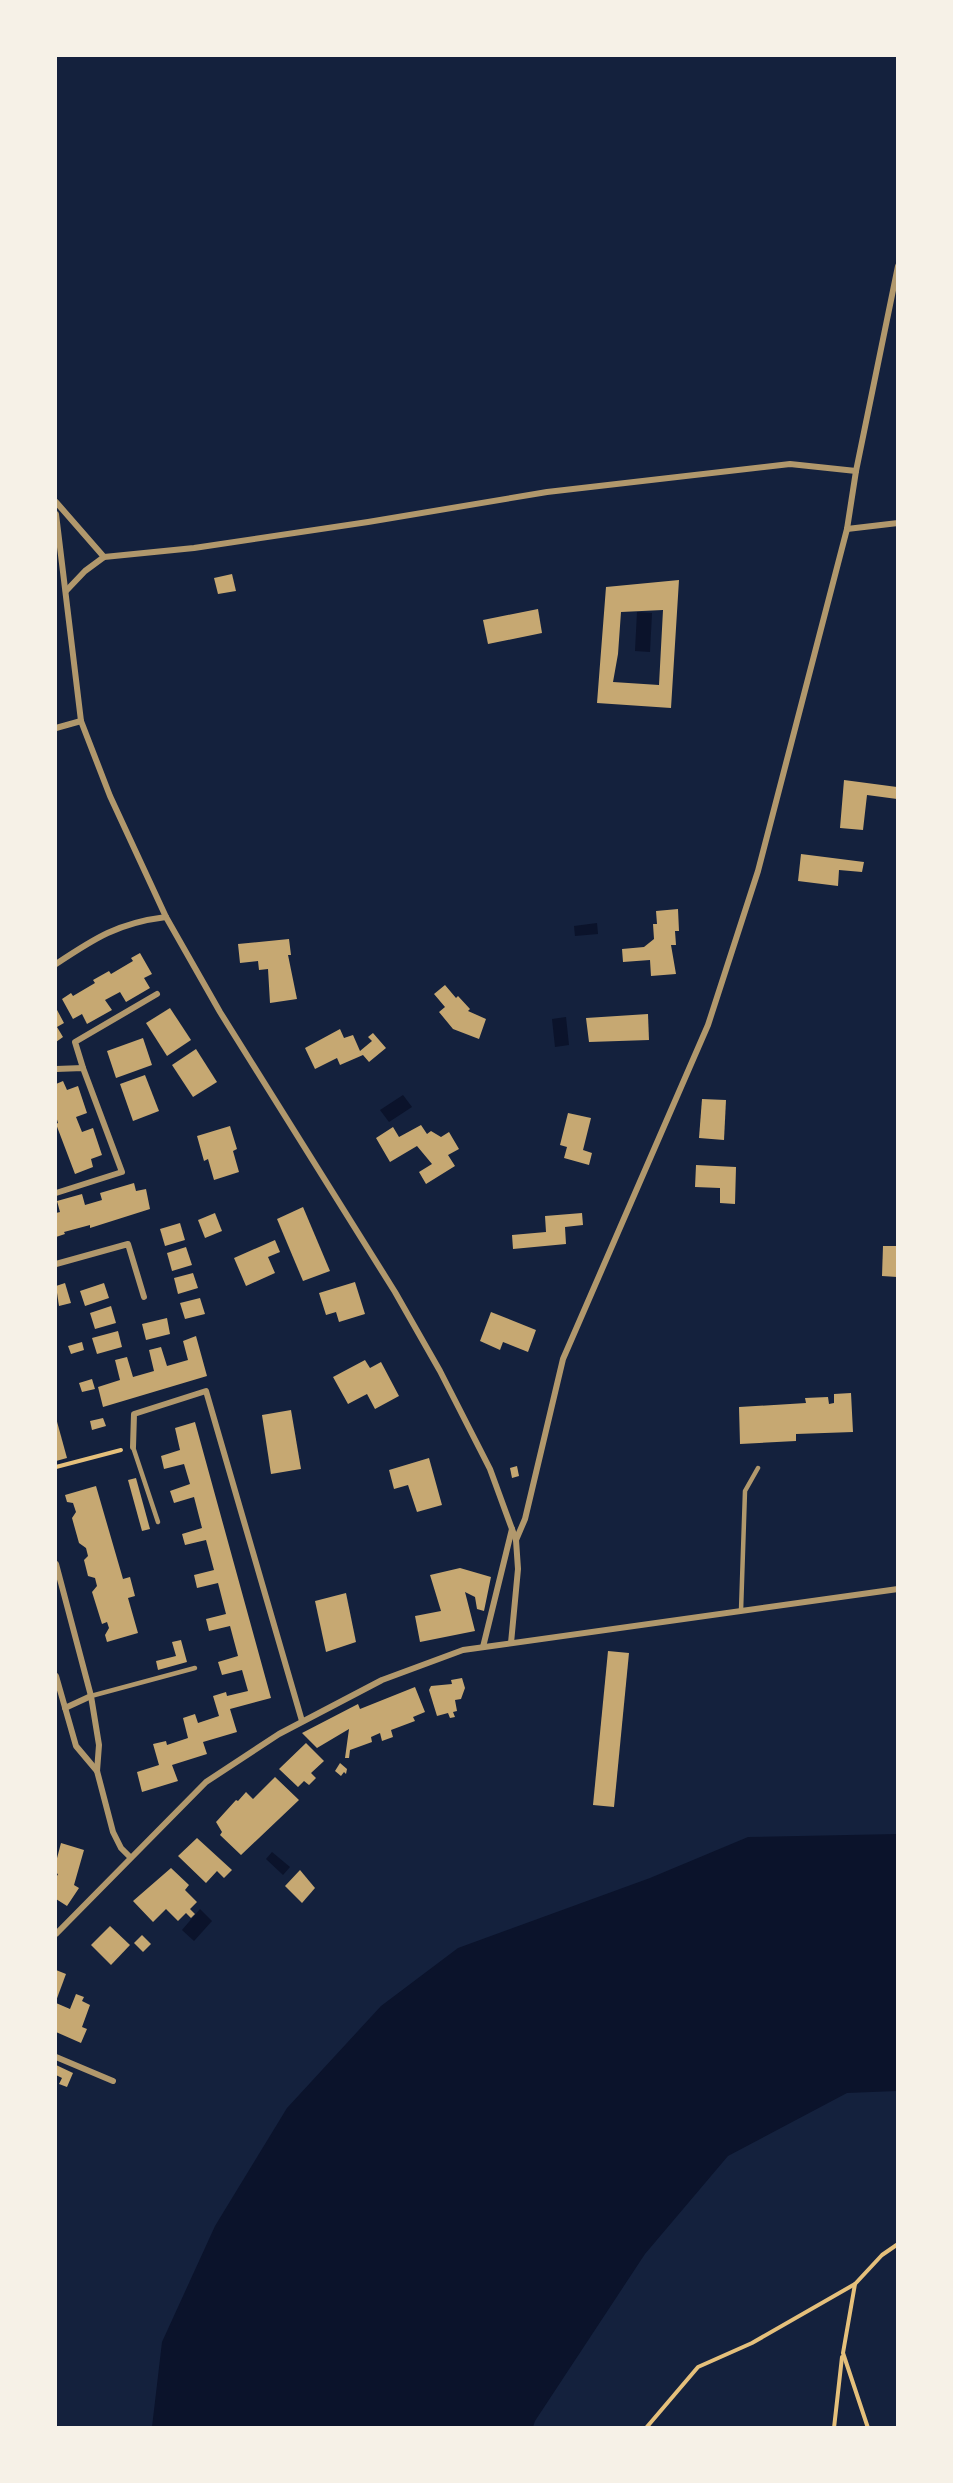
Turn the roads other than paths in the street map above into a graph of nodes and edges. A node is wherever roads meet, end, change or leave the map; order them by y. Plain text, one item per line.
1 (897, 266) edge
2 (856, 471) junction
3 (56, 502) edge
4 (56, 514) edge
5 (897, 523) edge
6 (847, 529) junction
7 (104, 557) junction
8 (66, 591) junction
9 (81, 721) junction
10 (56, 728) edge
11 (166, 917) junction
12 (56, 964) edge
13 (157, 994) dead end
14 (83, 1068) junction
15 (56, 1069) edge
16 (56, 1193) edge
17 (56, 1264) edge
18 (144, 1297) dead end
19 (133, 1447) joint
20 (758, 1468) dead end
21 (159, 1522) dead end
22 (512, 1528) junction
23 (516, 1540) junction
24 (56, 1564) edge
25 (897, 1589) edge
26 (741, 1611) junction
27 (511, 1643) junction
28 (483, 1647) junction
29 (195, 1668) dead end
30 (56, 1676) edge
31 (91, 1696) junction
32 (64, 1708) junction
33 (302, 1721) junction
34 (97, 1771) junction
35 (130, 1857) junction
36 (56, 1934) edge
37 (56, 2057) edge
38 (113, 2081) dead end

1 - 2 street
2 - 6 street
2 - 7 street
3 - 7 street
4 - 8 street
5 - 6 street
6 - 23 street
7 - 8 street
8 - 9 street
9 - 10 street
9 - 11 street
11 - 12 street
11 - 22 street
13 - 14 street
14 - 15 street
14 - 16 street
17 - 18 street
19 - 21 lane
19 - 33 street
20 - 26 lane
22 - 23 street
22 - 28 street
23 - 27 street
24 - 31 street
25 - 26 street
26 - 27 street
27 - 28 street
28 - 33 street
29 - 31 lane
30 - 32 street
31 - 32 street
31 - 34 street
32 - 34 street
33 - 35 street
34 - 35 street
35 - 36 street
37 - 38 street

